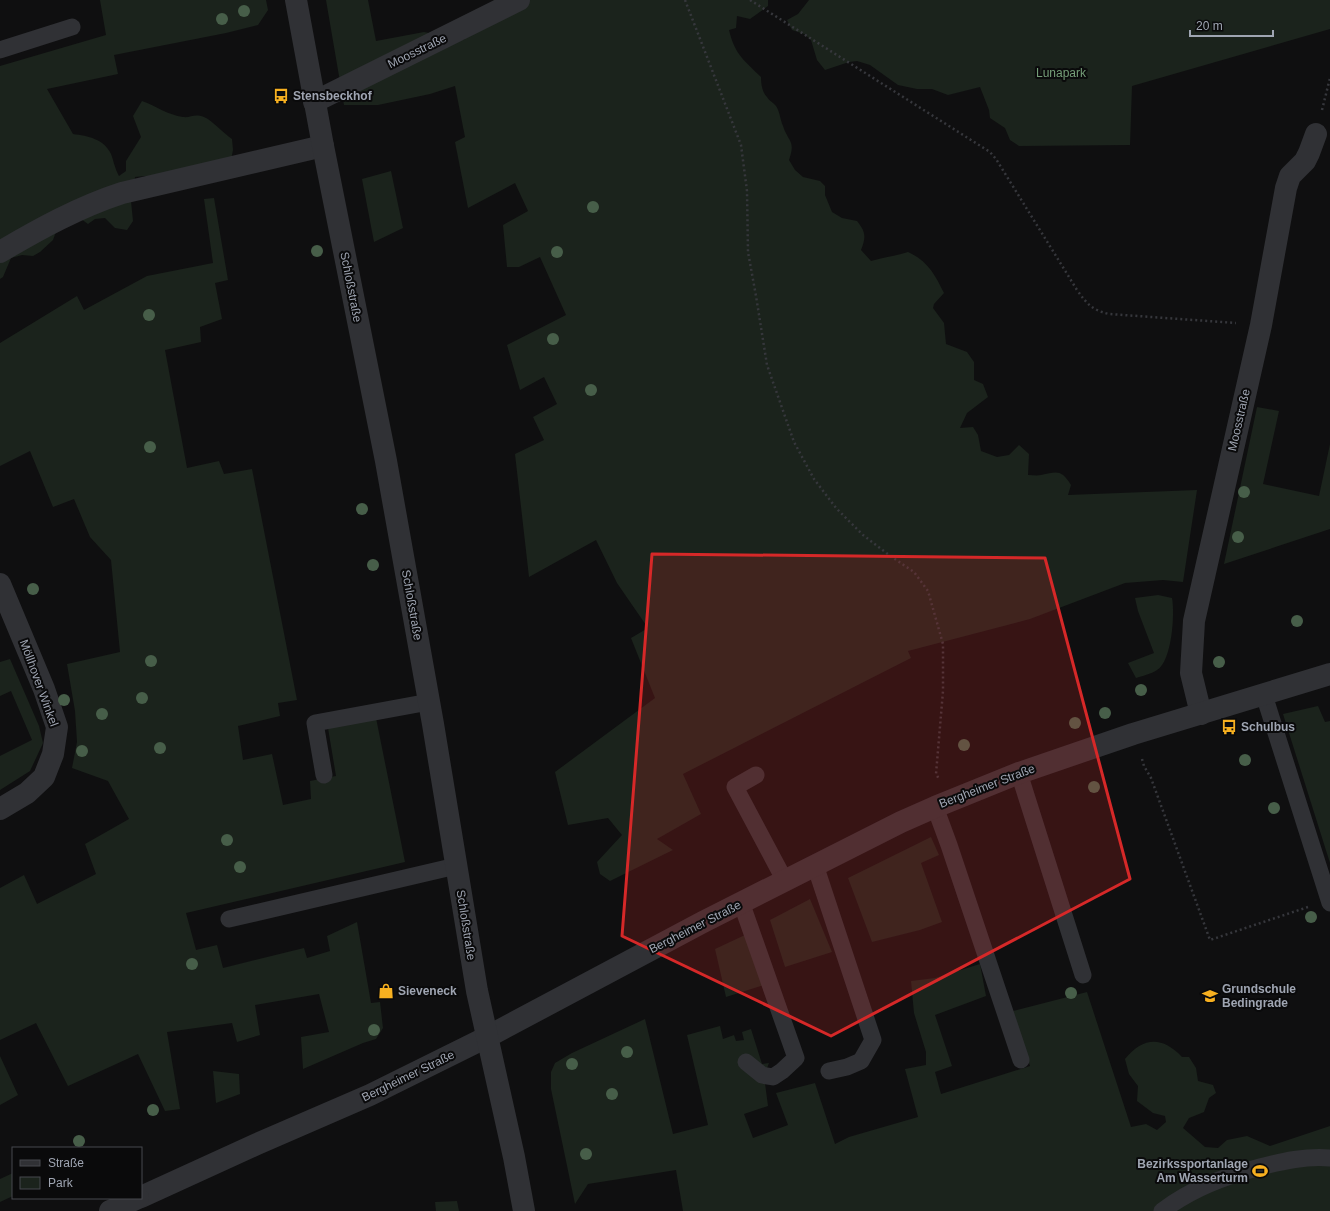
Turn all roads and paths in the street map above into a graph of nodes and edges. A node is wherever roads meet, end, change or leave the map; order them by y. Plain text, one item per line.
1 (296, 0) edge
2 (519, 0) edge
3 (685, 0) edge
4 (750, 0) edge
5 (72, 27) dead end
6 (0, 50) edge
7 (1330, 78) edge
8 (314, 102) junction
9 (1316, 134) joint
10 (323, 146) junction
11 (0, 252) edge
12 (1261, 325) junction
13 (0, 584) edge
14 (1330, 674) edge
15 (1264, 695) junction
16 (429, 702) junction
17 (1201, 714) junction
18 (1019, 773) junction
19 (756, 774) dead end
20 (324, 775) dead end
21 (1152, 778) dead end
22 (942, 804) junction
23 (0, 809) edge
24 (815, 865) junction
25 (456, 866) junction
26 (785, 881) junction
27 (741, 902) junction
28 (1330, 902) edge
29 (229, 919) dead end
30 (1082, 975) dead end
31 (487, 1038) junction
32 (1021, 1060) dead end
33 (746, 1062) dead end
34 (828, 1071) dead end
35 (1330, 1158) edge
36 (142, 1196) edge
37 (136, 1199) edge
38 (110, 1211) edge
39 (524, 1211) edge
40 (1162, 1211) edge

1 - 8 street, Schloßstraße
2 - 8 street, Moosstraße
3 - 22 path
4 - 12 path
5 - 6 lane
7 - 9 path
8 - 10 street, Schloßstraße
9 - 12 street, Moosstraße
10 - 11 street
10 - 16 street, Schloßstraße
12 - 17 street, Moosstraße
13 - 23 street, Möllhover Winkel
14 - 15 street, Bergheimer Straße
15 - 17 street, Bergheimer Straße
15 - 28 lane
16 - 20 lane
16 - 25 street, Schloßstraße
17 - 18 street, Bergheimer Straße
18 - 22 street, Bergheimer Straße
18 - 30 lane
19 - 26 lane
21 - 28 path
22 - 24 street, Bergheimer Straße
22 - 32 lane
24 - 26 street, Bergheimer Straße
24 - 34 lane
25 - 29 lane
25 - 31 street, Schloßstraße
26 - 27 street, Bergheimer Straße
27 - 31 street, Bergheimer Straße
27 - 33 lane
31 - 36 street, Bergheimer Straße
31 - 39 street, Schloßstraße
35 - 40 lane
37 - 38 street, Bergheimer Straße

